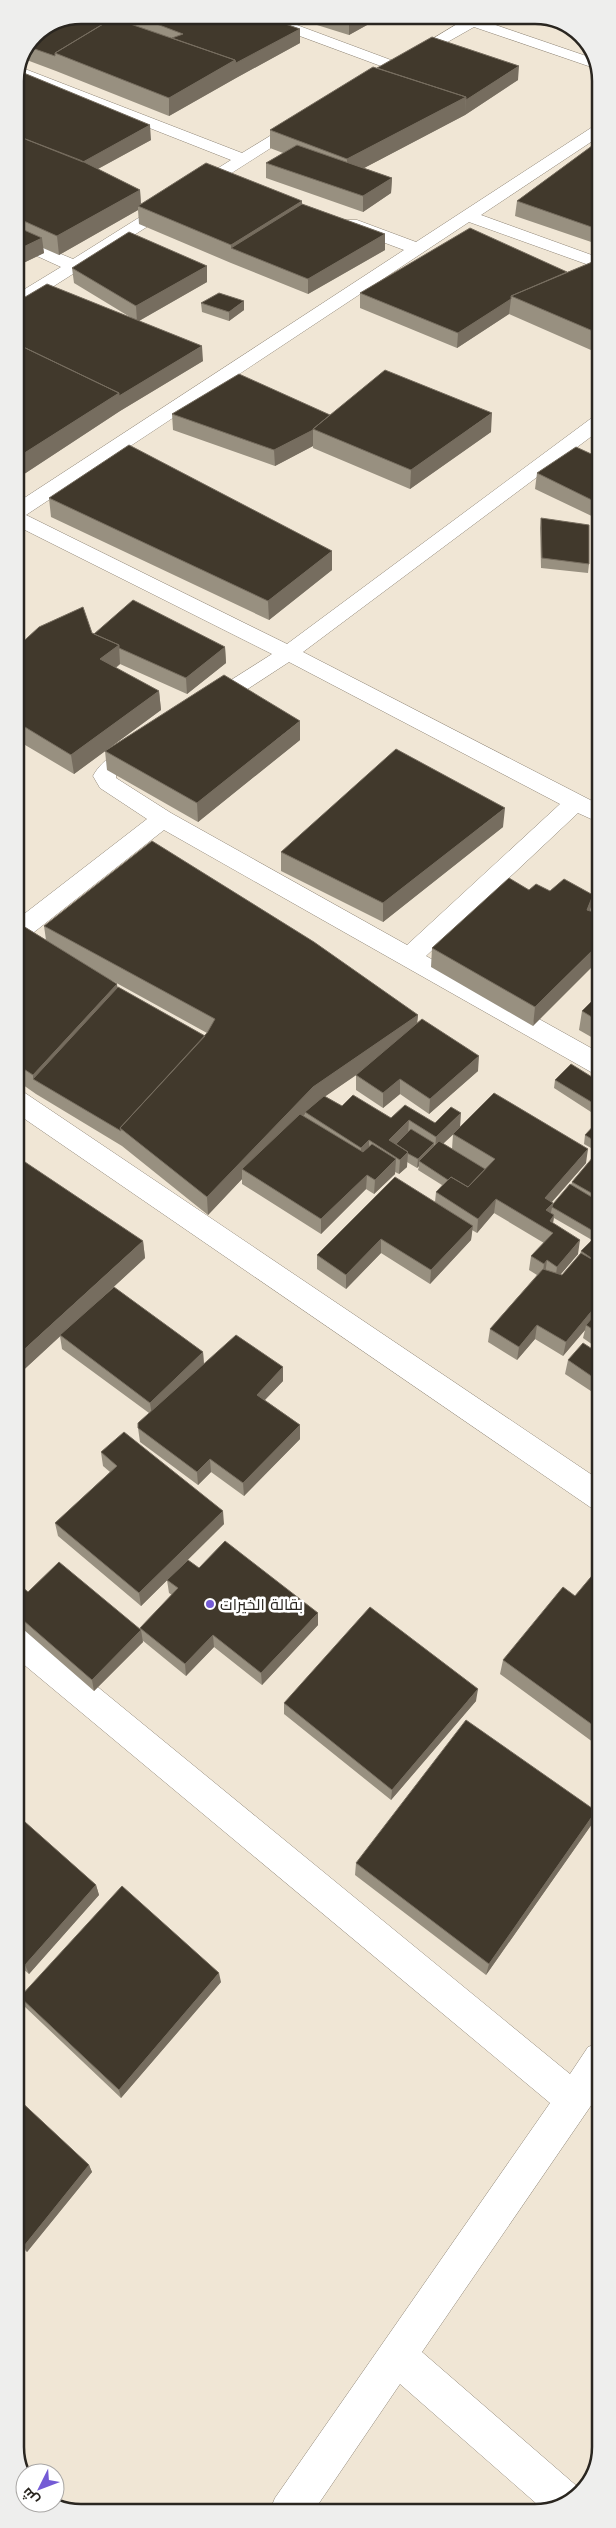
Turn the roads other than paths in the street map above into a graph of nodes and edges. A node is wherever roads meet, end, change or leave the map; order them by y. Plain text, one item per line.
1 (280, 24) edge
2 (470, 24) edge
3 (492, 24) edge
4 (589, 62) edge
5 (394, 66) junction
6 (25, 74) edge
7 (377, 77) edge
8 (318, 113) edge
9 (592, 134) edge
10 (242, 159) junction
11 (219, 174) junction
12 (237, 180) edge
13 (468, 216) junction
14 (337, 218) edge
15 (24, 244) edge
16 (418, 249) junction
17 (592, 261) edge
18 (74, 266) junction
19 (24, 297) edge
20 (592, 427) edge
21 (24, 509) edge
22 (24, 520) edge
23 (288, 653) junction
24 (187, 718) edge
25 (155, 739) edge
26 (576, 802) junction
27 (592, 811) edge
28 (163, 819) junction
29 (24, 927) edge
30 (409, 957) junction
31 (592, 1060) edge
32 (24, 1105) edge
33 (592, 1493) edge
34 (24, 1646) edge
35 (592, 2073) edge
36 (574, 2100) junction
37 (397, 2356) junction
38 (561, 2498) edge
39 (295, 2504) edge

1 - 5 street
2 - 5 street
3 - 4 street
5 - 7 street
6 - 10 street
8 - 10 street
9 - 13 street
10 - 11 street
11 - 12 street
11 - 18 street
13 - 16 street
13 - 17 street
14 - 16 street
15 - 18 street
16 - 21 street
18 - 19 street
20 - 23 street
22 - 23 street
23 - 24 street
23 - 26 street
25 - 28 street
26 - 27 street
26 - 30 street
28 - 29 street
28 - 30 street
30 - 31 street
32 - 33 street
34 - 36 street
35 - 36 street
36 - 37 street
37 - 38 street
37 - 39 street

